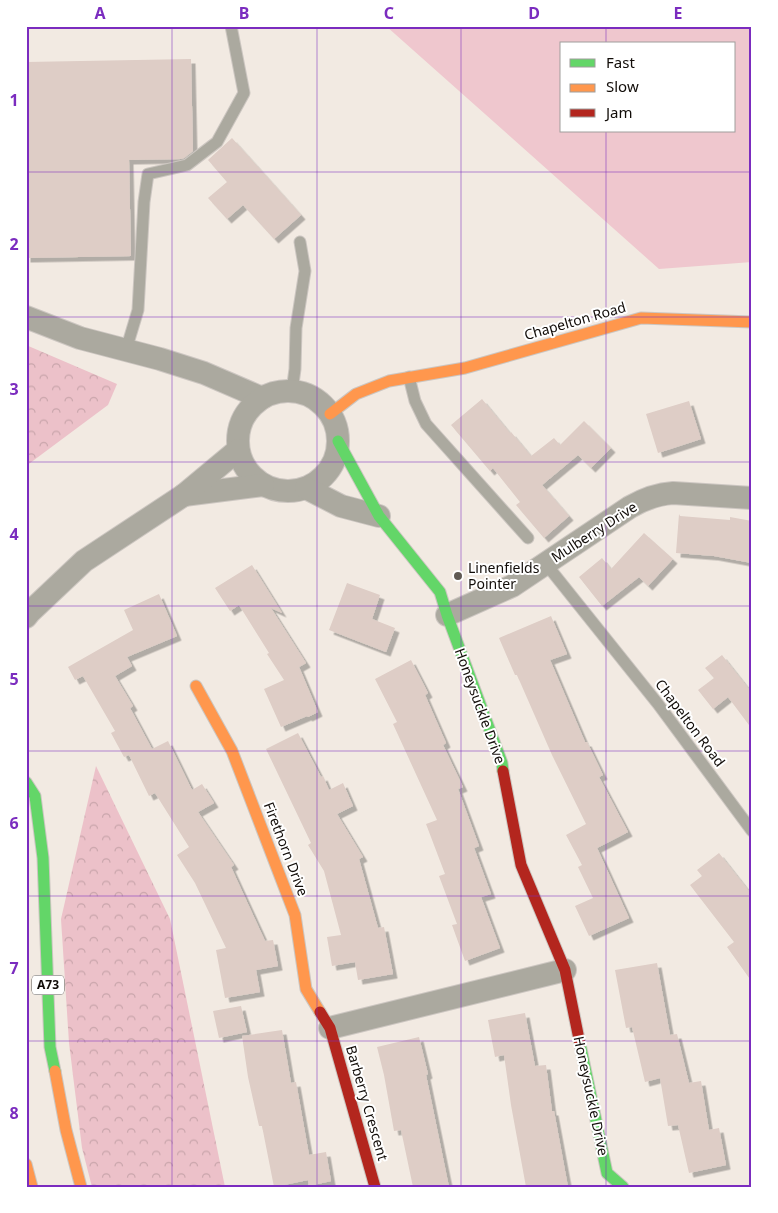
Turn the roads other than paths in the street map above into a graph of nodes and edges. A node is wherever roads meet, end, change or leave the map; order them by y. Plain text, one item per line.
1 (232, 26) edge
2 (300, 242) dead end
3 (26, 317) edge
4 (752, 322) edge
5 (126, 350) junction
6 (409, 377) junction
7 (292, 391) junction
8 (262, 398) junction
9 (330, 414) junction
10 (338, 440) junction
11 (238, 450) junction
12 (263, 485) junction
13 (306, 488) junction
14 (184, 495) junction
15 (752, 498) edge
16 (379, 516) junction
17 (528, 538) dead end
18 (546, 564) junction
19 (447, 615) junction
20 (26, 617) edge
21 (196, 686) dead end
22 (26, 782) edge
23 (752, 830) edge
24 (564, 970) junction
25 (330, 1028) junction
26 (26, 1164) edge
27 (32, 1187) edge
28 (81, 1187) edge
29 (375, 1187) edge
30 (623, 1187) edge

1 - 5 lane
2 - 7 lane
3 - 5 street
4 - 6 street, Chapelton Road
5 - 8 street
6 - 9 street, Chapelton Road
6 - 17 lane
7 - 8 street
7 - 9 street
8 - 11 street
9 - 10 street
10 - 13 street
10 - 16 street, Honeysuckle Drive
11 - 12 street
11 - 14 street
12 - 13 street
12 - 14 street
13 - 16 street
14 - 20 street
15 - 18 street, Mulberry Drive
16 - 19 street, Honeysuckle Drive
18 - 19 street, Mulberry Drive
18 - 23 lane, Chapelton Road
19 - 24 street, Honeysuckle Drive
21 - 25 street, Firethorn Drive
22 - 28 street, A73
24 - 25 street
24 - 30 street, Honeysuckle Drive
25 - 29 street, Barberry Crescent
26 - 27 street

